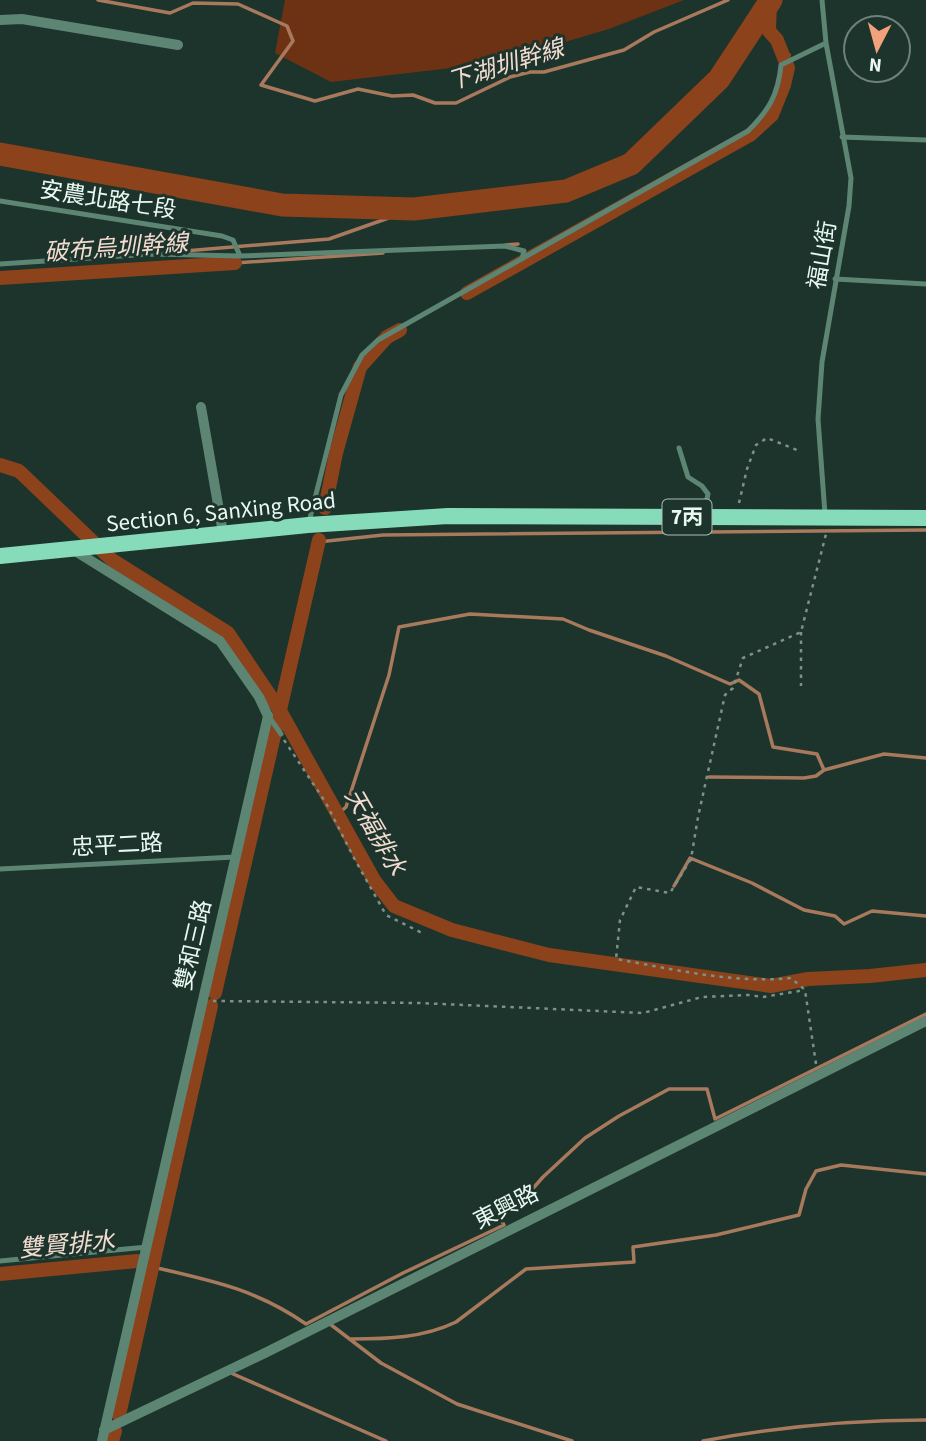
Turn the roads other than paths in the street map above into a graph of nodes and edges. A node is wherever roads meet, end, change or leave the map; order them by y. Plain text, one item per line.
1 (822, 0) edge
2 (0, 20) edge
3 (826, 43) junction
4 (178, 45) dead end
5 (842, 137) junction
6 (926, 140) edge
7 (0, 201) edge
8 (240, 256) junction
9 (520, 262) junction
10 (0, 264) edge
11 (835, 279) junction
12 (926, 284) edge
13 (201, 407) dead end
14 (680, 448) dead end
15 (703, 517) junction
16 (828, 517) junction
17 (926, 517) edge
18 (318, 524) junction
19 (223, 533) junction
20 (72, 549) junction
21 (0, 556) edge
22 (271, 720) junction
23 (281, 734) road end
24 (235, 857) junction
25 (0, 869) edge
26 (926, 1021) edge
27 (147, 1247) junction
28 (0, 1261) edge
29 (103, 1435) edge

1 - 3 lane, 福山街
2 - 4 street
3 - 5 lane, 福山街
3 - 9 lane
5 - 6 lane
5 - 11 lane, 福山街
7 - 8 lane, 安農北路七段
8 - 9 lane
8 - 10 lane
9 - 18 lane
11 - 12 lane
11 - 16 lane, 福山街
13 - 19 street
14 - 15 lane
15 - 16 main road, 7丙
15 - 18 main road, Section 6, SanXing Road / 7丙
16 - 17 main road, 7丙
18 - 19 main road, Section 6, SanXing Road / 7丙
19 - 20 main road, Section 6, SanXing Road / 7丙
20 - 21 main road, Section 6, SanXing Road / 7丙
20 - 22 street
22 - 23 lane
22 - 24 street, 雙和三路
24 - 25 lane, 忠平二路
24 - 27 street, 雙和三路
26 - 29 street, 東興路
27 - 28 lane
27 - 29 street, 雙和三路

